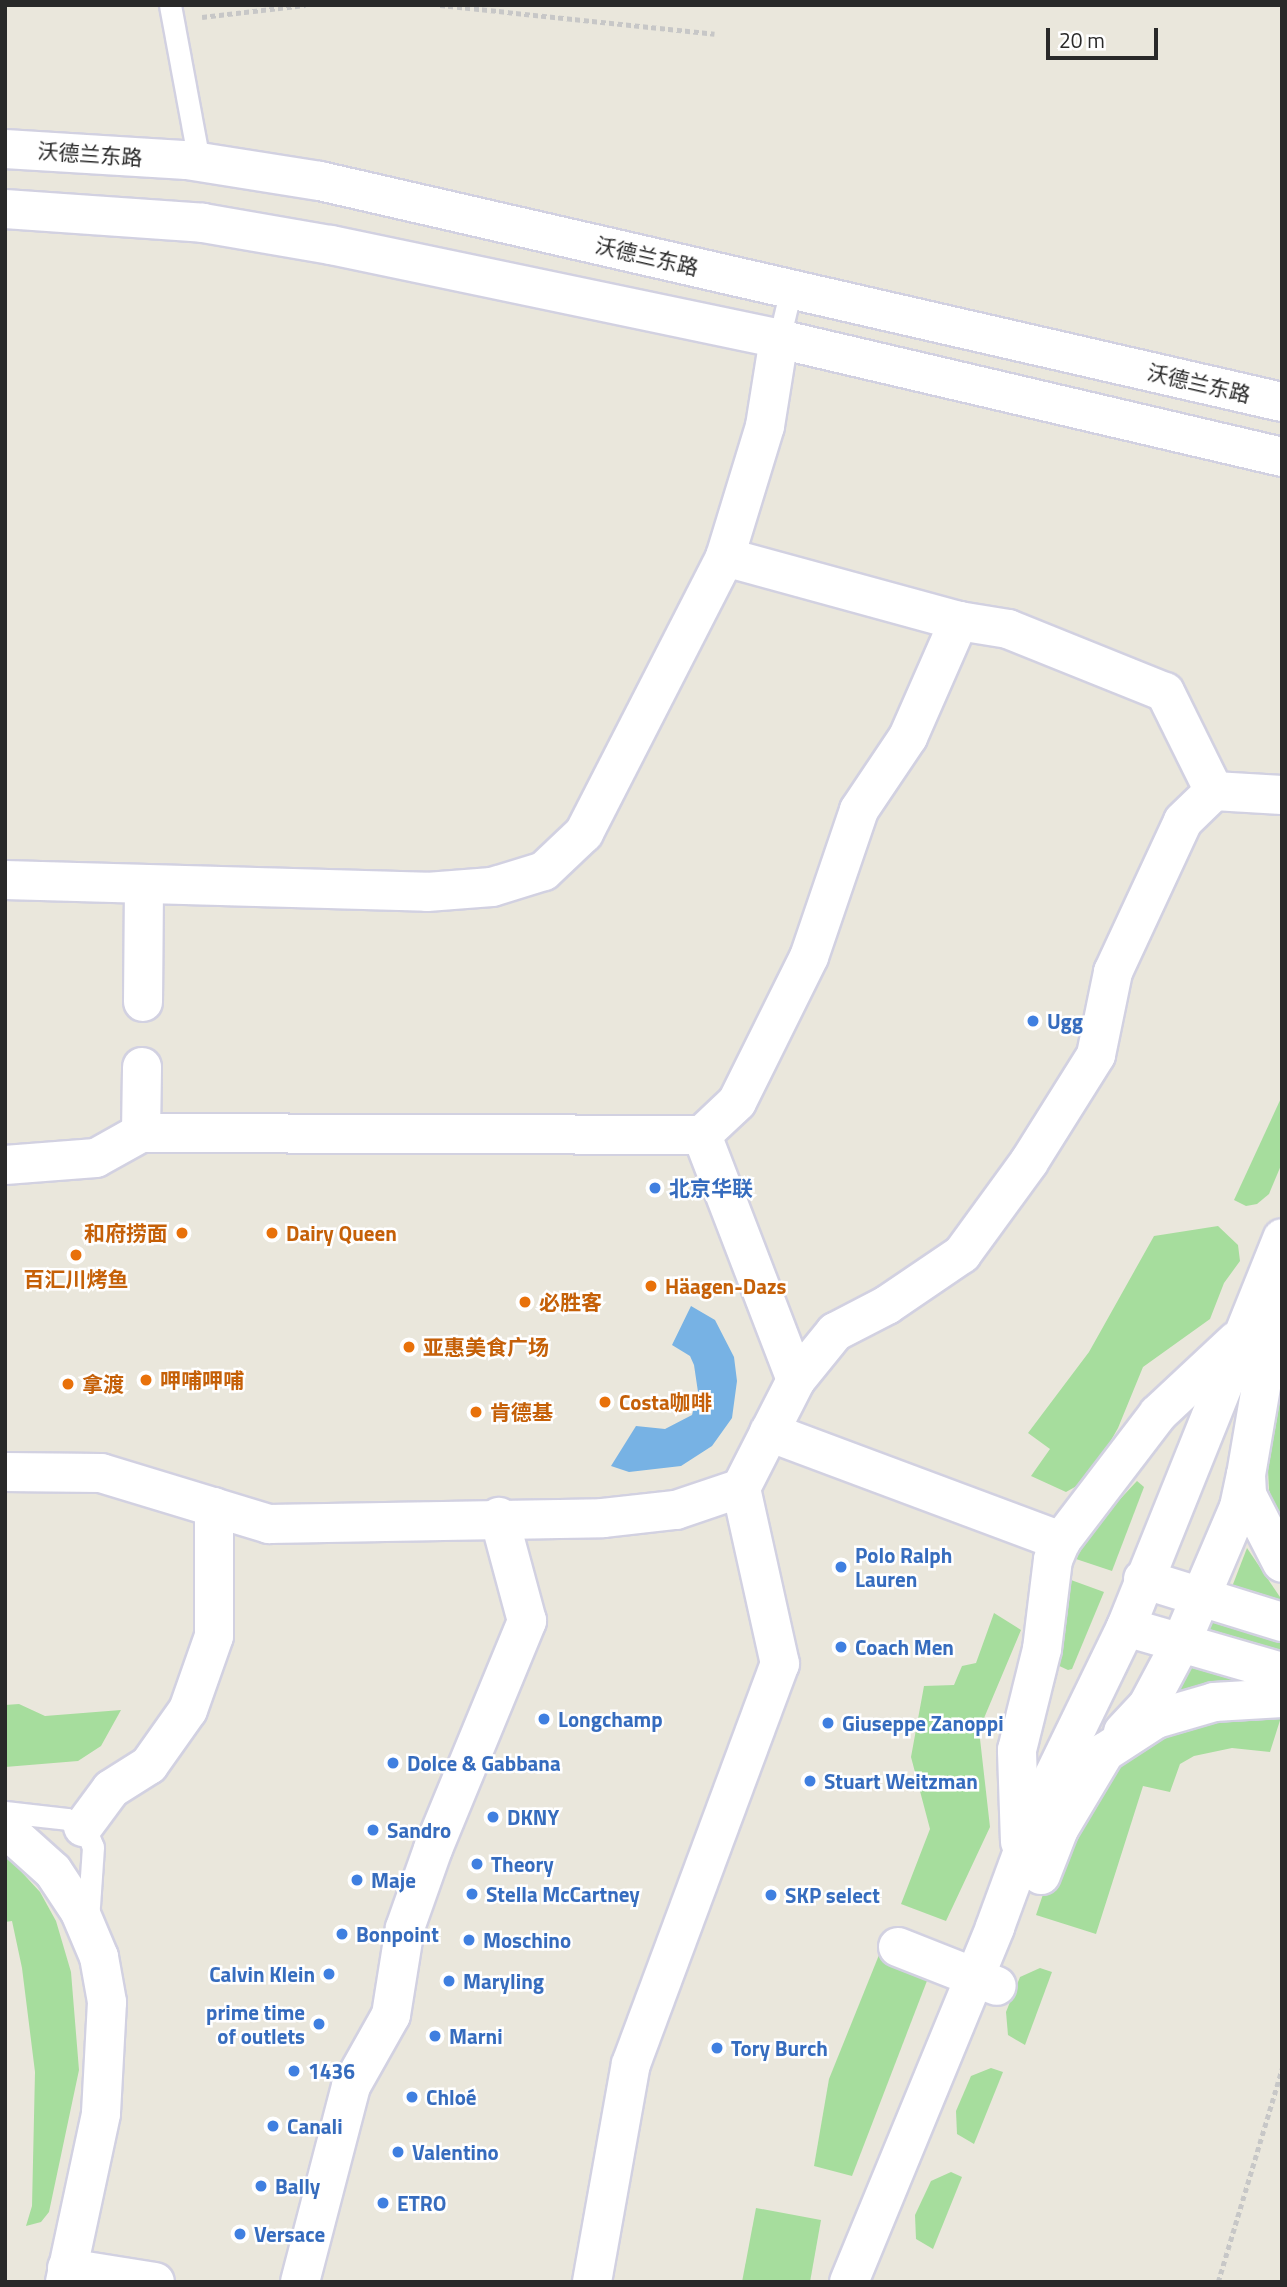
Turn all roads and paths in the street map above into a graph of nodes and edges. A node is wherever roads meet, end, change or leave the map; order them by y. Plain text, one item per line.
1 (304, 5) edge
2 (440, 5) edge
3 (172, 13) edge
4 (714, 34) dead end
5 (5, 149) edge
6 (199, 162) junction
7 (5, 209) edge
8 (791, 289) junction
9 (779, 339) junction
10 (1282, 402) edge
11 (1282, 457) edge
12 (725, 556) junction
13 (959, 621) junction
14 (1214, 791) junction
15 (1282, 795) edge
16 (5, 880) edge
17 (144, 884) junction
18 (143, 1002) dead end
19 (142, 1067) dead end
20 (141, 1133) junction
21 (702, 1135) junction
22 (5, 1165) edge
23 (1282, 1238) edge
24 (1282, 1296) edge
25 (1243, 1335) junction
26 (796, 1380) junction
27 (769, 1432) junction
28 (5, 1472) edge
29 (1246, 1475) junction
30 (741, 1488) junction
31 (214, 1507) junction
32 (499, 1517) junction
33 (1061, 1541) junction
34 (1282, 1563) edge
35 (1143, 1579) junction
36 (1200, 1598) junction
37 (1282, 1622) edge
38 (1126, 1627) junction
39 (1181, 1643) junction
40 (1282, 1672) edge
41 (1282, 1698) edge
42 (1105, 1752) junction
43 (5, 1812) edge
44 (83, 1827) junction
45 (5, 1828) edge
46 (1021, 1858) junction
47 (88, 1930) junction
48 (898, 1947) dead end
49 (986, 1981) junction
50 (1282, 2068) edge
51 (66, 2275) edge
52 (155, 2282) edge
53 (300, 2282) edge
54 (592, 2282) edge
55 (849, 2282) edge
56 (875, 2282) edge
57 (1218, 2282) edge

1 - 3 path
2 - 4 path
3 - 6 lane
5 - 6 street, 沃德兰东路
6 - 8 street, 沃德兰东路
7 - 9 street
8 - 9 lane
8 - 10 street, 沃德兰东路
9 - 11 street
9 - 12 street
12 - 13 street
12 - 17 street
13 - 14 street
13 - 21 street
14 - 15 street
14 - 26 street
16 - 17 street
17 - 18 street
19 - 20 street
20 - 21 street
20 - 22 street
21 - 26 street
23 - 25 street
24 - 29 street
25 - 33 street
25 - 35 street
26 - 27 street
27 - 30 street
27 - 33 street
28 - 31 street
29 - 34 street
29 - 36 street
30 - 32 street
30 - 54 street
31 - 32 street
31 - 44 street
32 - 53 street
33 - 46 street
35 - 36 street
35 - 38 street
36 - 37 street
36 - 39 street
38 - 39 street
38 - 46 street
39 - 40 street
39 - 42 street
41 - 42 street
42 - 49 street
43 - 44 lane
44 - 47 lane
45 - 47 street
46 - 49 street
47 - 51 street
48 - 49 street
49 - 55 street
49 - 56 street
50 - 57 path
51 - 52 street

